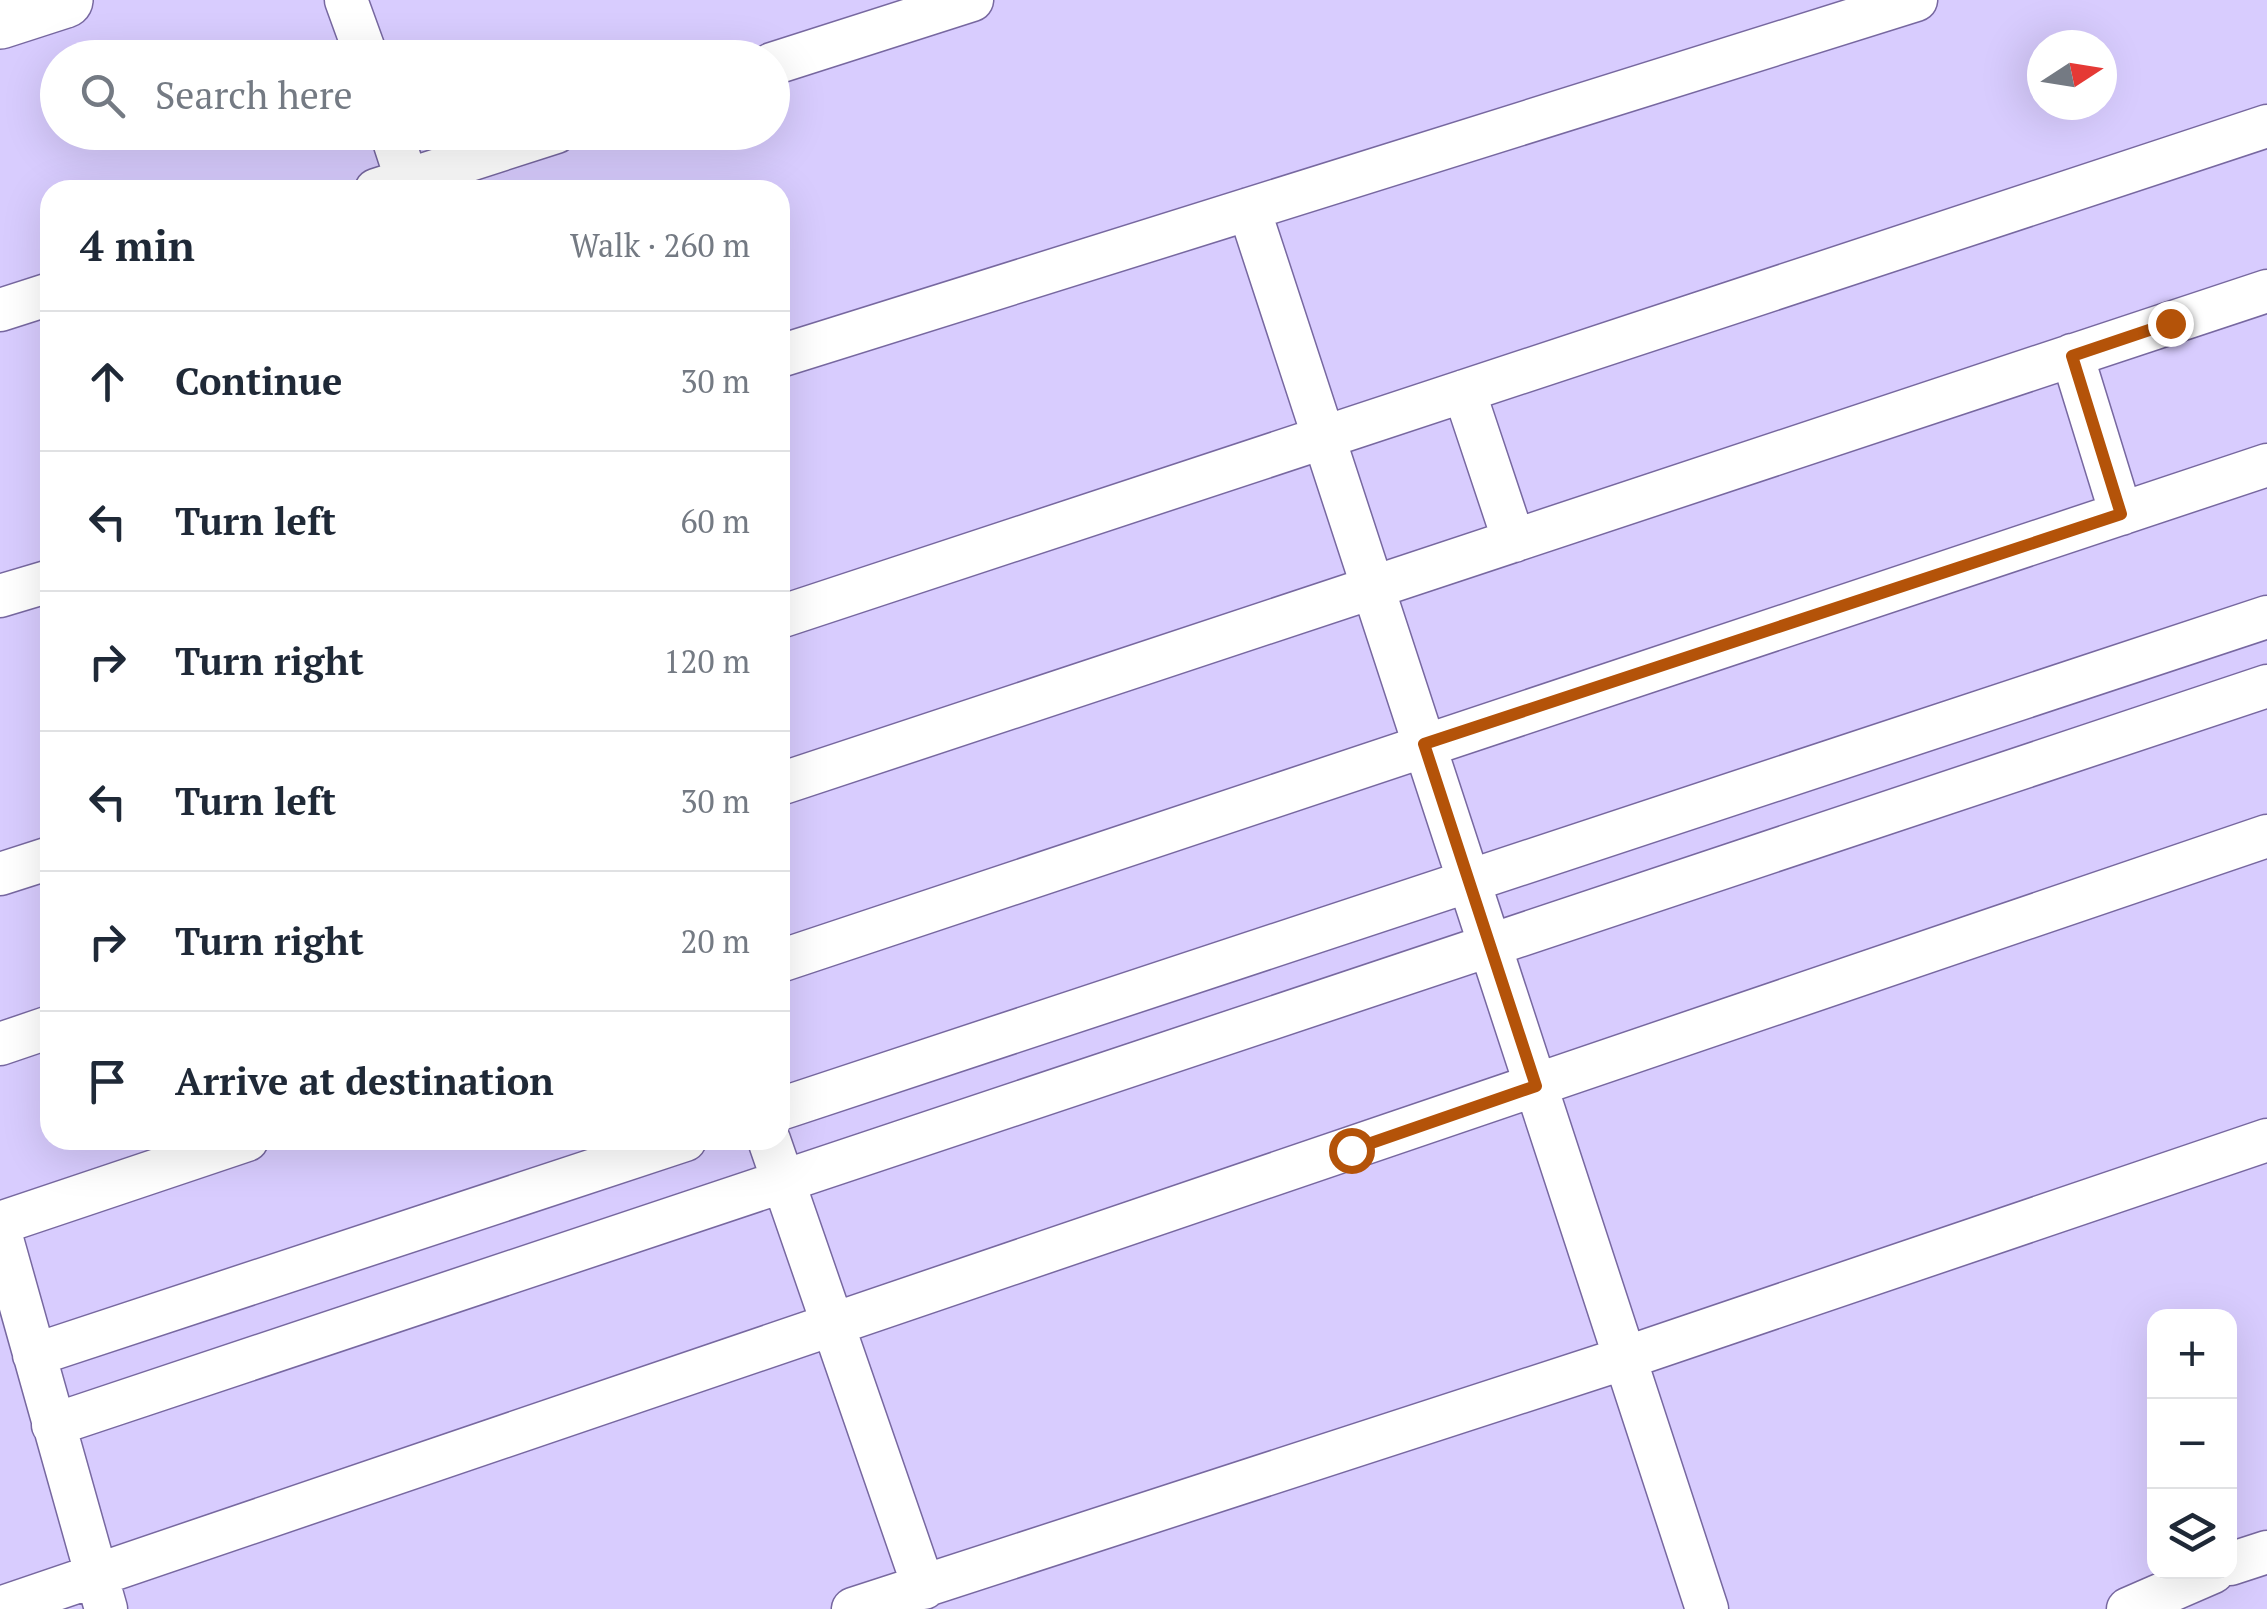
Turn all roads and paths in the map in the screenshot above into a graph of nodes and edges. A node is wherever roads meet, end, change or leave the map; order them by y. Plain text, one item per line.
1 (65, 0) edge
2 (346, 0) edge
3 (972, 0) edge
4 (1916, 0) edge
5 (0, 21) edge
6 (361, 40) edge
7 (790, 58) edge
8 (2267, 126) edge
9 (394, 150) edge
10 (504, 150) edge
11 (397, 180) edge
12 (418, 180) edge
13 (1249, 209) junction
14 (2267, 290) edge
15 (40, 297) edge
16 (0, 310) edge
17 (790, 353) edge
18 (2072, 356) junction
19 (1464, 391) junction
20 (1324, 438) junction
21 (2267, 465) edge
22 (2121, 514) junction
23 (1514, 540) junction
24 (40, 585) edge
25 (1372, 588) junction
26 (0, 596) edge
27 (790, 614) edge
28 (2267, 617) edge
29 (2267, 686) edge
30 (1424, 744) junction
31 (790, 781) edge
32 (2267, 836) edge
33 (40, 861) edge
34 (0, 874) edge
35 (1469, 881) junction
36 (1490, 945) junction
37 (790, 957) edge
38 (40, 1030) edge
39 (0, 1044) edge
40 (1536, 1086) junction
41 (790, 1105) edge
42 (2267, 1140) edge
43 (217, 1150) edge
44 (652, 1150) edge
45 (772, 1150) edge
46 (783, 1181) junction
47 (0, 1223) edge
48 (0, 1232) edge
49 (832, 1326) junction
50 (20, 1343) edge
51 (1626, 1358) junction
52 (53, 1424) junction
53 (2267, 1552) edge
54 (2237, 1562) edge
55 (2196, 1579) edge
56 (924, 1588) junction
57 (102, 1594) edge
58 (0, 1608) edge
59 (853, 1609) edge
60 (1707, 1609) edge
61 (2128, 1609) edge

1 - 5 highway
2 - 6 street
3 - 7 street
4 - 13 street
8 - 19 street
9 - 11 street
10 - 12 street
13 - 17 street
13 - 20 street
14 - 18 street
15 - 16 street
18 - 22 street
18 - 23 street
19 - 20 street
19 - 23 street
20 - 25 street
20 - 27 street
21 - 22 street
22 - 30 street
23 - 25 street
24 - 26 street
25 - 30 street
25 - 31 street
28 - 35 street
29 - 36 street
30 - 35 street
30 - 37 street
32 - 40 street
33 - 34 street
35 - 36 street
35 - 41 street
36 - 40 street
36 - 46 street
38 - 39 street
40 - 49 street
40 - 51 street
42 - 51 street
43 - 47 street
44 - 50 street
45 - 46 street
46 - 49 street
46 - 52 street
48 - 50 street
49 - 56 street
49 - 57 street
50 - 52 street
51 - 56 street
51 - 60 street
52 - 57 street
53 - 54 street
55 - 61 street
56 - 59 street
57 - 58 street

